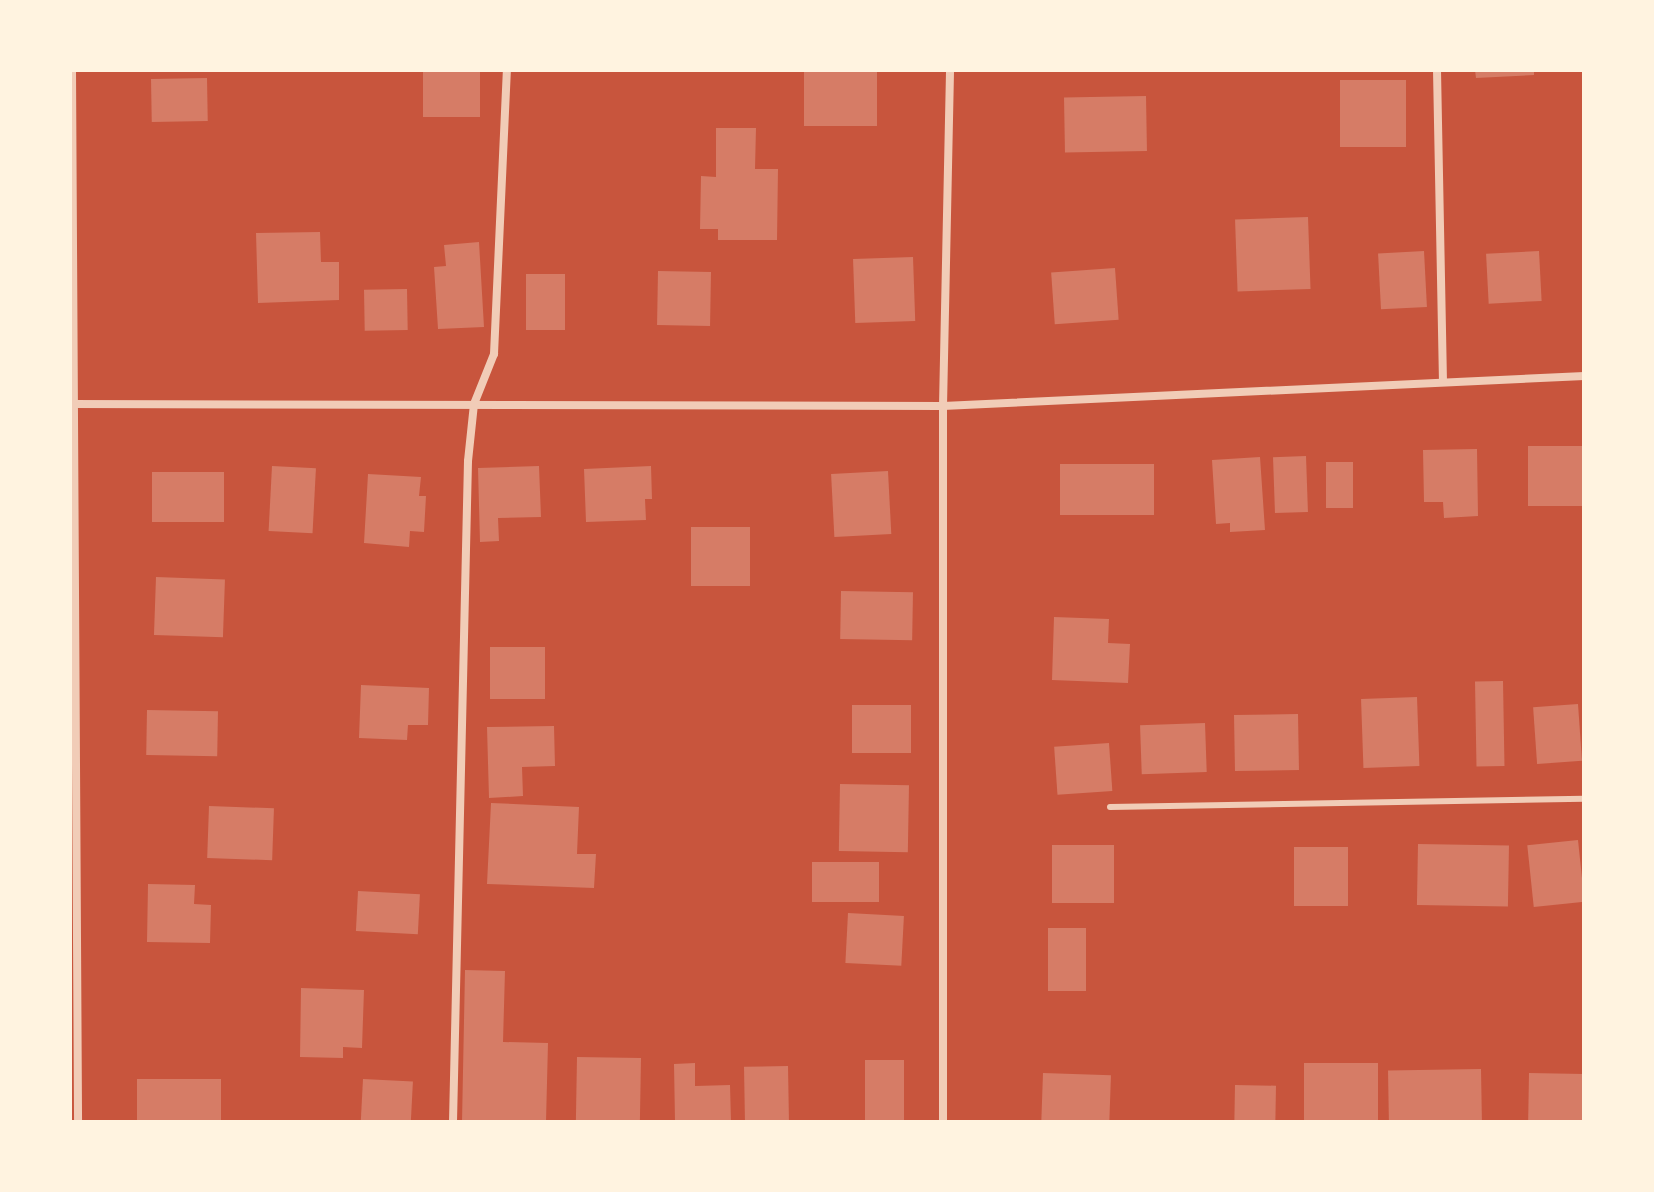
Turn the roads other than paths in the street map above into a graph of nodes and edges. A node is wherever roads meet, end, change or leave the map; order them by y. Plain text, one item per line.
1 (72, 70) edge
2 (507, 70) edge
3 (950, 70) edge
4 (1437, 70) edge
5 (1584, 376) edge
6 (1443, 379) junction
7 (72, 404) edge
8 (474, 404) junction
9 (943, 406) junction
10 (75, 791) edge
11 (1584, 799) edge
12 (1110, 807) dead end
13 (78, 1122) edge
14 (453, 1122) edge
15 (943, 1122) edge

1 - 7 street
2 - 8 street
3 - 9 street
4 - 6 street
5 - 6 street
6 - 9 street
7 - 8 street
7 - 10 street
8 - 9 street
8 - 14 street
9 - 15 street
10 - 13 street
11 - 12 lane

